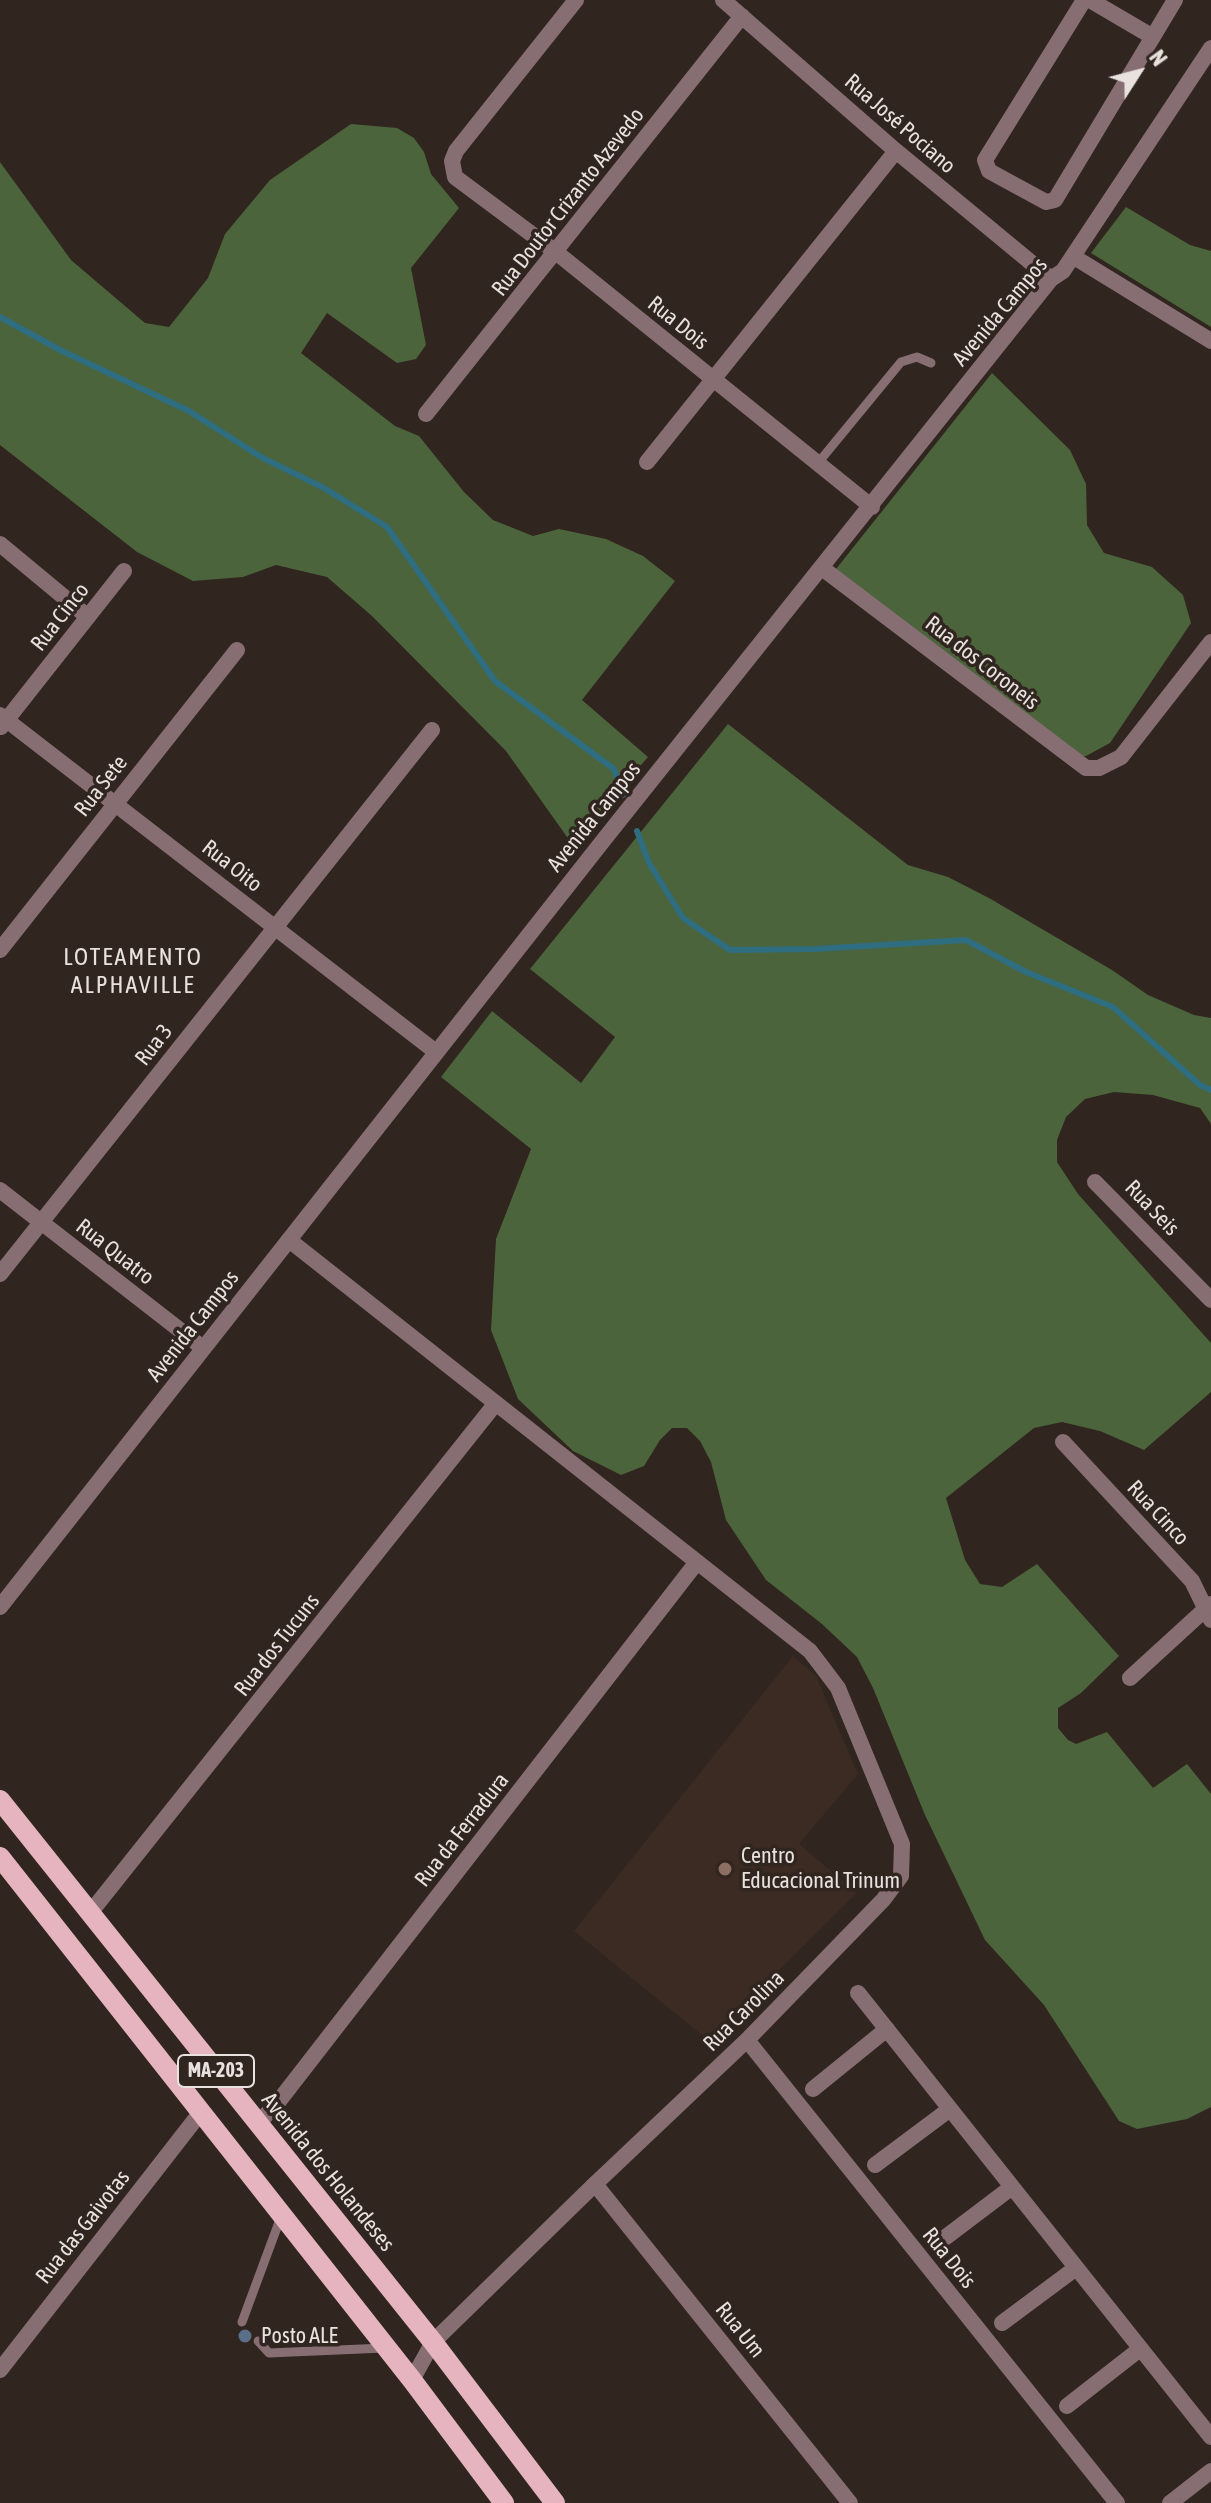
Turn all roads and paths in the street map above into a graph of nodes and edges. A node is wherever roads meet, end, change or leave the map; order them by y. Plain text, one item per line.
1 (576, 0) edge
2 (723, 0) edge
3 (1084, 0) edge
4 (1090, 0) edge
5 (1175, 0) edge
6 (742, 16) junction
7 (1153, 37) junction
8 (1211, 48) edge
9 (896, 151) junction
10 (557, 253) junction
11 (1074, 257) junction
12 (1051, 279) junction
13 (1211, 341) edge
14 (931, 363) dead end
15 (711, 379) junction
16 (426, 414) dead end
17 (647, 462) dead end
18 (818, 463) junction
19 (872, 507) junction
20 (0, 544) edge
21 (822, 568) junction
22 (124, 571) dead end
23 (88, 617) junction
24 (1211, 642) edge
25 (237, 650) dead end
26 (2, 721) edge
27 (432, 730) dead end
28 (115, 804) junction
29 (275, 928) junction
30 (0, 950) edge
31 (436, 1052) junction
32 (1095, 1182) dead end
33 (0, 1190) edge
34 (41, 1222) junction
35 (289, 1240) junction
36 (0, 1274) edge
37 (1211, 1300) edge
38 (203, 1348) junction
39 (496, 1403) junction
40 (1063, 1442) dead end
41 (697, 1562) junction
42 (0, 1607) edge
43 (1209, 1611) edge
44 (1130, 1678) dead end
45 (0, 1800) edge
46 (0, 1857) edge
47 (90, 1913) junction
48 (858, 1993) dead end
49 (887, 2029) junction
50 (747, 2040) junction
51 (813, 2089) dead end
52 (950, 2109) junction
53 (201, 2112) junction
54 (258, 2123) junction
55 (875, 2165) dead end
56 (595, 2184) junction
57 (1012, 2187) junction
58 (282, 2214) junction
59 (938, 2243) dead end
60 (1076, 2268) junction
61 (242, 2322) dead end
62 (1002, 2323) dead end
63 (258, 2341) dead end
64 (433, 2342) junction
65 (387, 2348) junction
66 (1140, 2349) junction
67 (0, 2370) edge
68 (412, 2380) junction
69 (1067, 2406) dead end
70 (1211, 2437) edge
71 (1211, 2471) edge
72 (504, 2503) edge
73 (555, 2503) edge
74 (850, 2503) edge
75 (1117, 2503) edge
76 (1170, 2503) edge

1 - 10 street, Rua Dois
2 - 6 street, Rua José Pociano
3 - 7 street
4 - 7 street
5 - 7 street
6 - 9 street, Rua José Pociano
6 - 10 street, Rua Doutor Crizanto Azevedo
8 - 11 street, Avenida Campos
9 - 12 street, Rua José Pociano
9 - 15 street
10 - 15 street, Rua Dois
10 - 16 street, Rua Doutor Crizanto Azevedo
11 - 12 street, Avenida Campos
11 - 13 street
12 - 19 street, Avenida Campos
14 - 18 lane
15 - 17 street
15 - 18 street, Rua Dois
18 - 19 street, Rua Dois
19 - 21 street, Avenida Campos
20 - 23 street
21 - 24 street, Rua dos Coroneis
21 - 31 street, Avenida Campos
22 - 23 street, Rua Cinco
23 - 26 street, Rua Cinco
25 - 28 street, Rua Sete
26 - 28 street, Rua Oito
27 - 29 street, Rua 3
28 - 29 street, Rua Oito
28 - 30 street, Rua Sete
29 - 31 street, Rua Oito
29 - 34 street, Rua 3
31 - 35 street, Avenida Campos
32 - 37 street, Rua Seis
33 - 34 street, Rua Quatro
34 - 36 street, Rua 3
34 - 38 street, Rua Quatro
35 - 38 street, Avenida Campos
35 - 39 street, Rua Carolina
38 - 42 street, Avenida Campos
39 - 41 street, Rua Carolina
39 - 47 street, Rua dos Tucuns
40 - 43 street, Rua Cinco
41 - 50 street, Rua Carolina
41 - 54 street, Rua da Ferradura
43 - 44 street
45 - 47 main road, Avenida dos Holandeses / MA-203
46 - 53 main road, MA-203
47 - 54 main road, Avenida dos Holandeses / MA-203
48 - 49 street
49 - 51 street
49 - 52 street
50 - 56 street, Rua Carolina
50 - 75 street, Rua Dois
52 - 55 street
52 - 57 street
53 - 58 main road, MA-203
53 - 67 street, Rua das Gaivotas
54 - 64 main road, Avenida dos Holandeses / MA-203
56 - 64 street, Rua Carolina
56 - 74 street, Rua Um
57 - 59 street
57 - 60 street
58 - 61 lane
58 - 65 main road, MA-203
60 - 62 street
60 - 66 street
63 - 65 lane
64 - 68 street, Rua Carolina
64 - 73 main road, Avenida dos Holandeses / MA-203
65 - 68 main road, MA-203
66 - 69 street
66 - 70 street
68 - 72 main road, MA-203
71 - 76 street

